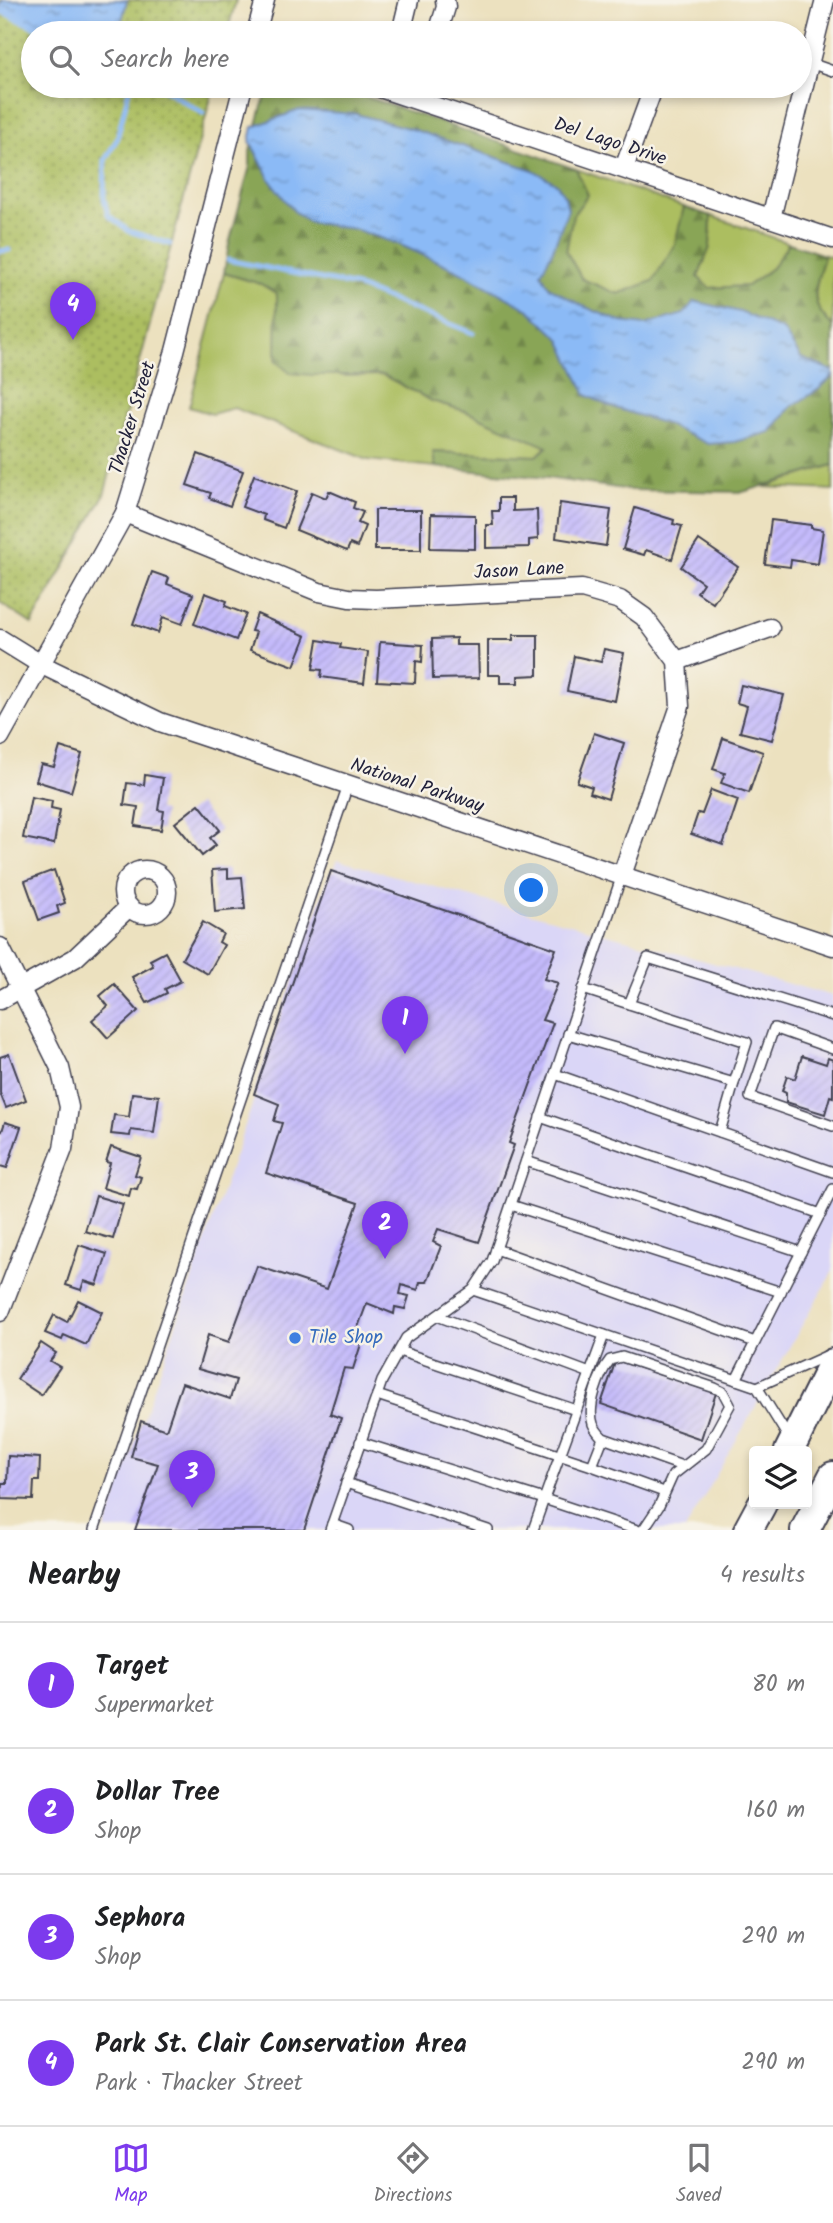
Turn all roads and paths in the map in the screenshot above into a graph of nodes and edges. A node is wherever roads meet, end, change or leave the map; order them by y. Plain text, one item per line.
1 (265, 0) edge
2 (409, 0) edge
3 (445, 0) edge
4 (825, 0) edge
5 (259, 21) edge
6 (404, 21) edge
7 (442, 21) edge
8 (812, 55) edge
9 (812, 65) edge
10 (833, 71) edge
11 (240, 98) edge
12 (422, 98) edge
13 (650, 98) edge
14 (801, 98) edge
15 (624, 168) junction
16 (771, 219) junction
17 (833, 239) edge
18 (125, 513) junction
19 (770, 628) dead end
20 (0, 639) edge
21 (677, 661) junction
22 (42, 665) junction
23 (0, 737) edge
24 (348, 785) junction
25 (622, 875) junction
26 (129, 907) dead end
27 (833, 946) edge
28 (0, 947) edge
29 (21, 989) junction
30 (583, 989) junction
31 (0, 1000) edge
32 (629, 1004) junction
33 (833, 1016) edge
34 (568, 1034) junction
35 (833, 1049) edge
36 (555, 1073) junction
37 (734, 1083) junction
38 (540, 1118) junction
39 (833, 1126) edge
40 (720, 1132) junction
41 (526, 1161) junction
42 (833, 1172) edge
43 (833, 1189) edge
44 (511, 1205) junction
45 (821, 1214) junction
46 (496, 1249) junction
47 (802, 1252) junction
48 (473, 1290) junction
49 (781, 1292) junction
50 (0, 1312) edge
51 (437, 1316) junction
52 (604, 1335) junction
53 (755, 1342) junction
54 (399, 1351) junction
55 (833, 1353) edge
56 (833, 1363) edge
57 (590, 1373) junction
58 (736, 1380) junction
59 (757, 1387) junction
60 (377, 1395) junction
61 (576, 1410) junction
62 (603, 1438) junction
63 (360, 1442) junction
64 (790, 1446) edge
65 (792, 1446) edge
66 (560, 1455) junction
67 (592, 1466) junction
68 (682, 1466) junction
69 (833, 1476) edge
70 (346, 1483) junction
71 (664, 1492) junction
72 (544, 1499) junction
73 (759, 1509) edge
74 (331, 1527) edge
75 (94, 1530) edge
76 (349, 1530) edge
77 (488, 1530) edge
78 (533, 1530) edge
79 (637, 1530) edge
80 (643, 1530) edge
81 (748, 1530) edge
82 (805, 1530) edge

1 - 5 street
2 - 6 street
3 - 7 street
4 - 8 street
9 - 10 lane
11 - 18 street, Thacker Street
12 - 15 street, Del Lago Drive
13 - 15 street
14 - 16 street
15 - 16 street, Del Lago Drive
16 - 17 street, Del Lago Drive
18 - 21 street, Jason Lane
18 - 22 street, Thacker Street
19 - 21 street
20 - 22 street, National Parkway
21 - 25 street
22 - 23 street, Thacker Street
22 - 24 street, National Parkway
24 - 25 street, National Parkway
24 - 75 lane
25 - 27 street, National Parkway
25 - 30 lane
26 - 29 street
28 - 29 street
29 - 31 street
29 - 50 street
30 - 32 lane
30 - 34 lane
32 - 33 lane
32 - 37 lane
34 - 36 lane
34 - 37 lane
35 - 39 lane
36 - 38 lane
36 - 40 lane
37 - 40 lane
38 - 41 lane
38 - 45 lane
40 - 42 lane
41 - 44 lane
41 - 47 lane
43 - 45 lane
44 - 46 lane
44 - 49 lane
45 - 47 lane
46 - 48 lane
46 - 53 lane
47 - 49 lane
48 - 51 lane
48 - 52 lane
49 - 53 lane
51 - 54 lane
51 - 57 lane
52 - 57 lane
52 - 58 lane
53 - 58 lane
54 - 60 lane
54 - 61 lane
55 - 59 lane
56 - 65 main road
57 - 61 lane
58 - 59 lane
59 - 64 lane
60 - 63 lane
60 - 66 lane
61 - 66 lane
62 - 67 lane
62 - 68 lane
62 - 68 lane
63 - 70 lane
63 - 72 lane
66 - 67 lane
66 - 72 lane
67 - 71 lane
68 - 71 lane
69 - 82 main road
70 - 74 lane
70 - 77 lane
71 - 80 lane
72 - 78 lane
72 - 79 lane
73 - 81 main road
74 - 76 lane

